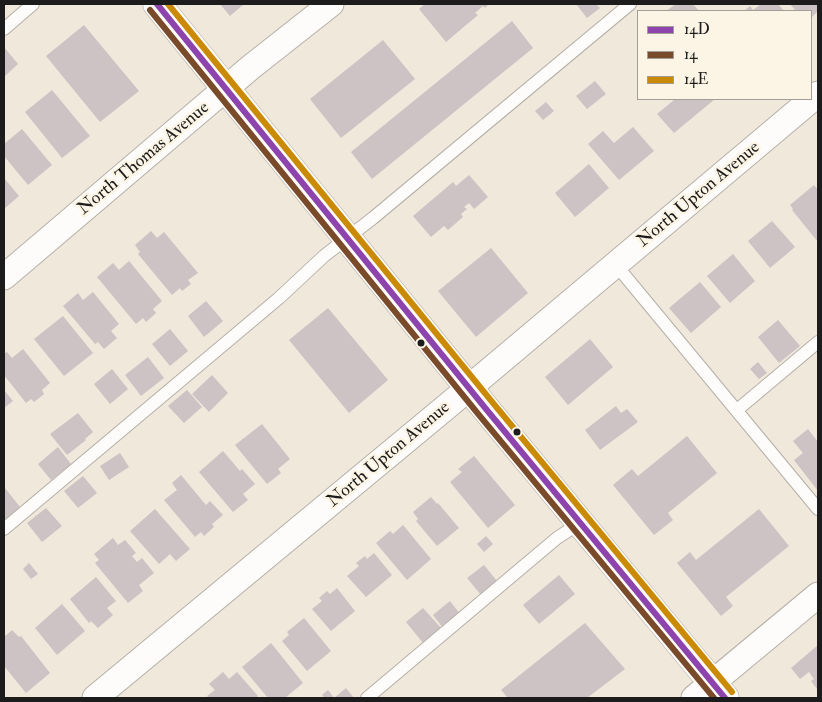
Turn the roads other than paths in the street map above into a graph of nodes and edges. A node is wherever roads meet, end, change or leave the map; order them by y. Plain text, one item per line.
1 (33, 4) edge
2 (157, 4) edge
3 (331, 4) edge
4 (630, 4) edge
5 (4, 28) edge
6 (225, 89) junction
7 (811, 100) edge
8 (348, 239) junction
9 (616, 265) junction
10 (4, 277) edge
11 (818, 342) edge
12 (469, 388) junction
13 (737, 410) junction
14 (818, 509) edge
15 (580, 523) junction
16 (4, 529) edge
17 (818, 595) edge
18 (710, 693) edge
19 (95, 698) edge
20 (367, 698) edge

1 - 5 lane
2 - 6 street
3 - 6 street, North Thomas Avenue
4 - 8 lane
6 - 8 street
6 - 10 street, North Thomas Avenue
7 - 9 street, North Upton Avenue
8 - 12 street
8 - 16 lane
9 - 12 street, North Upton Avenue
9 - 13 lane
11 - 13 lane
12 - 15 street
12 - 19 street, North Upton Avenue
13 - 14 lane
15 - 18 street
15 - 20 lane
17 - 18 street

